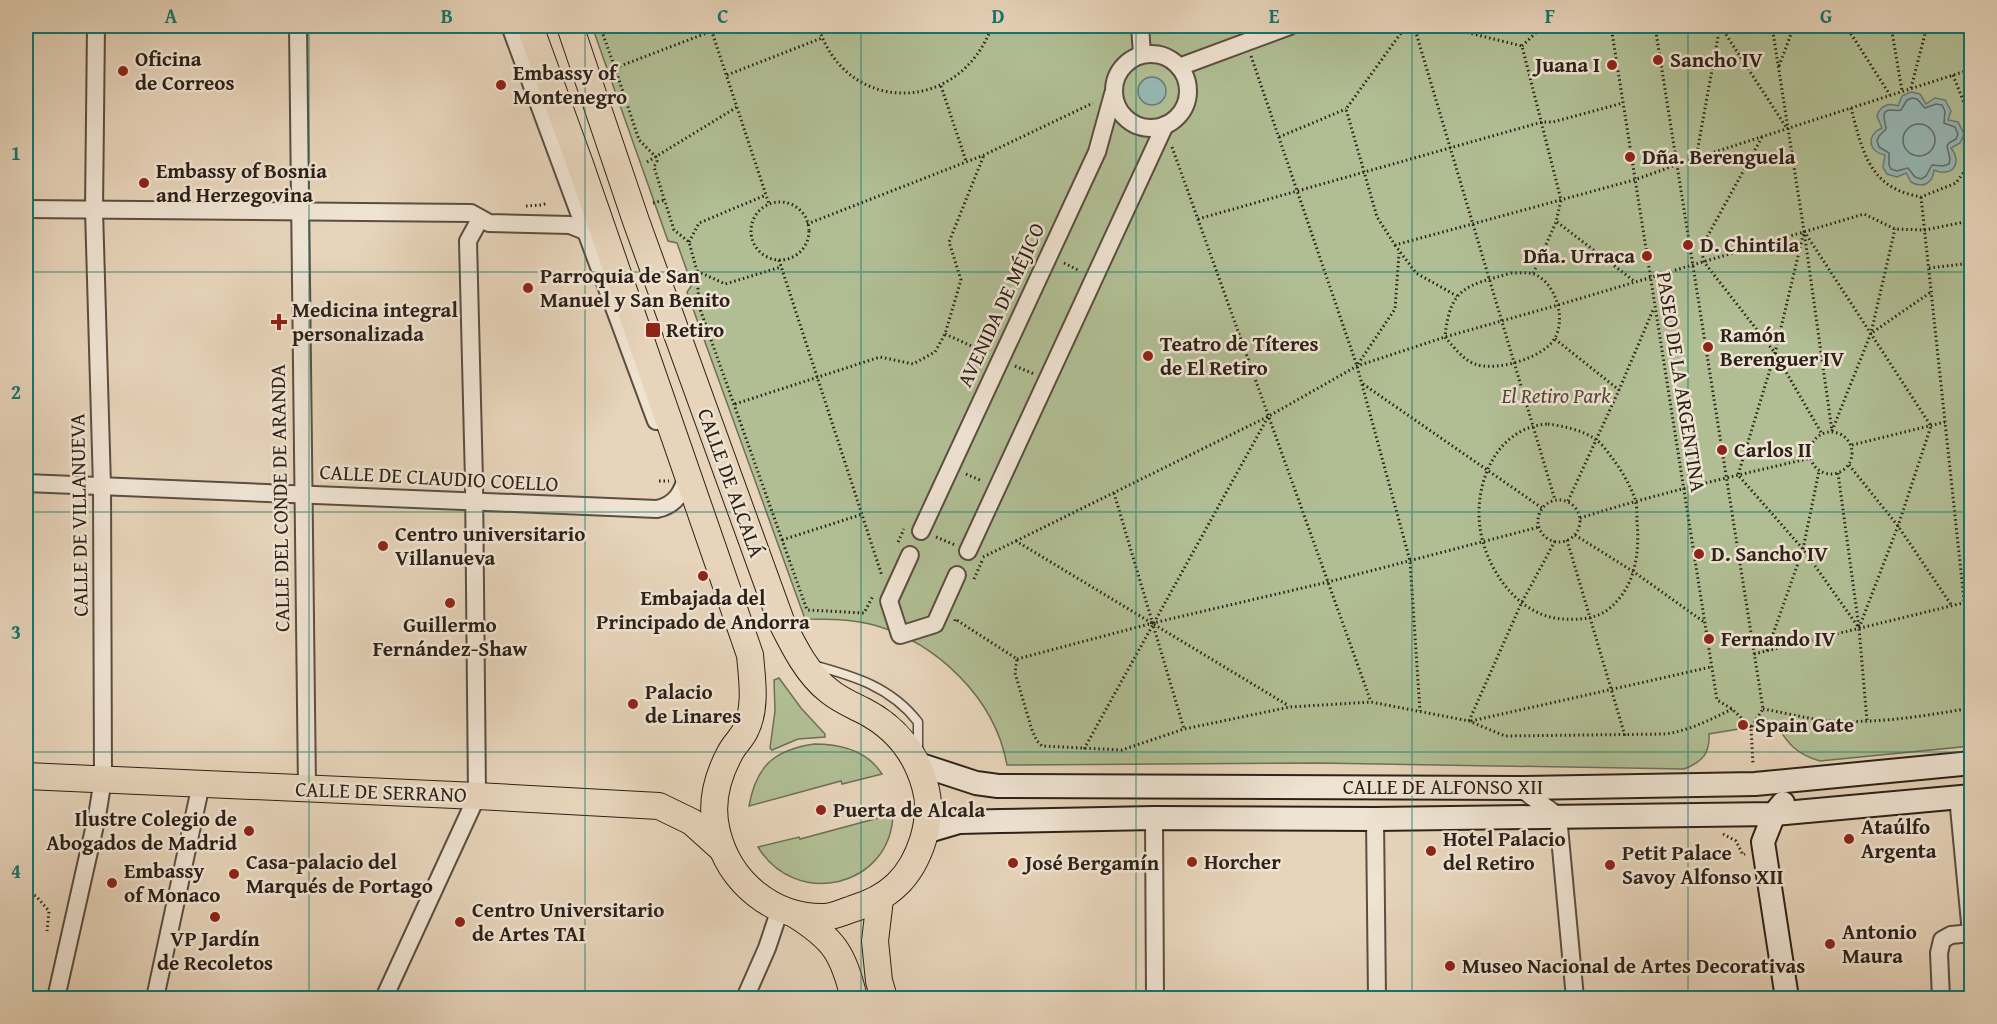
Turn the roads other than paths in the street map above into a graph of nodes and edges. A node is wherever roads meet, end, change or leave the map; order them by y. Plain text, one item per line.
1 (96, 26) edge
2 (298, 26) edge
3 (557, 26) edge
4 (1140, 26) edge
5 (1290, 26) edge
6 (516, 28) edge
7 (574, 34) edge
8 (1142, 54) junction
9 (1179, 67) junction
10 (1113, 94) junction
11 (1165, 125) junction
12 (26, 208) edge
13 (94, 210) junction
14 (299, 212) junction
15 (480, 219) junction
16 (585, 231) junction
17 (647, 249) junction
18 (683, 464) junction
19 (26, 483) edge
20 (102, 486) junction
21 (302, 494) junction
22 (474, 503) junction
23 (921, 531) road end
24 (968, 551) road end
25 (910, 555) dead end
26 (957, 575) dead end
27 (804, 663) junction
28 (1971, 763) edge
29 (918, 764) junction
30 (26, 776) edge
31 (1825, 778) junction
32 (103, 779) junction
33 (201, 784) junction
34 (1295, 787) junction
35 (1520, 788) junction
36 (307, 789) junction
37 (477, 796) junction
38 (1965, 797) edge
39 (1774, 814) junction
40 (1558, 816) junction
41 (1154, 818) junction
42 (1375, 819) junction
43 (926, 832) junction
44 (722, 849) junction
45 (880, 899) junction
46 (786, 910) junction
47 (1971, 933) edge
48 (56, 999) edge
49 (155, 999) edge
50 (384, 999) edge
51 (745, 999) edge
52 (854, 999) edge
53 (884, 999) edge
54 (1155, 999) edge
55 (1377, 999) edge
56 (1575, 999) edge
57 (1787, 999) edge
58 (1941, 999) edge

1 - 13 street, CALLE DE VILLANUEVA
2 - 14 street, CALLE DEL CONDE DE ARANDA
3 - 17 main road, CALLE DE ALCALÁ
4 - 8 street
5 - 9 street
6 - 16 street, CALLE DE ALCALÁ
6 - 18 main road, CALLE DE ALCALÁ
7 - 17 main road, CALLE DE ALCALÁ
8 - 9 street
8 - 10 street
9 - 11 street
10 - 11 street
10 - 23 street, AVENIDA DE MÉJICO
11 - 24 street
12 - 13 street
13 - 14 street
13 - 20 street, CALLE DE VILLANUEVA
14 - 15 street
14 - 21 street, CALLE DEL CONDE DE ARANDA
15 - 16 street
15 - 22 street
16 - 18 street, CALLE DE ALCALÁ
17 - 27 main road, CALLE DE ALCALÁ
18 - 22 street, CALLE DE CLAUDIO COELLO
18 - 44 main road, CALLE DE ALCALÁ
19 - 20 street, CALLE DE CLAUDIO COELLO
20 - 21 street, CALLE DE CLAUDIO COELLO
20 - 32 street, CALLE DE VILLANUEVA
21 - 22 street, CALLE DE CLAUDIO COELLO
21 - 36 street, CALLE DEL CONDE DE ARANDA
22 - 37 street
25 - 26 street
27 - 29 main road, CALLE DE ALCALÁ
27 - 29 lane
28 - 31 main road, CALLE DE ALFONSO XII
29 - 34 main road, CALLE DE ALFONSO XII
29 - 43 main road, CALLE DE ALCALÁ
30 - 32 main road, CALLE DE SERRANO
31 - 35 main road, CALLE DE ALFONSO XII
31 - 39 main road
32 - 33 main road, CALLE DE SERRANO
32 - 48 street, CALLE DE VILLANUEVA
33 - 36 main road, CALLE DE SERRANO
33 - 49 street
34 - 35 main road, CALLE DE ALFONSO XII
34 - 41 main road
35 - 40 street
35 - 42 main road
36 - 37 main road, CALLE DE SERRANO
37 - 44 main road, CALLE DE SERRANO
37 - 50 street
38 - 39 main road, CALLE DE ALFONSO XII
38 - 47 street
39 - 40 main road, CALLE DE ALFONSO XII
39 - 57 main road
40 - 42 main road, CALLE DE ALFONSO XII
40 - 56 street
41 - 42 main road, CALLE DE ALFONSO XII
41 - 43 main road, CALLE DE ALFONSO XII
41 - 54 street
42 - 55 street
43 - 45 main road, CALLE DE ALCALÁ
44 - 46 main road
45 - 46 main road
45 - 53 main road
46 - 51 street
46 - 52 main road
47 - 58 street

